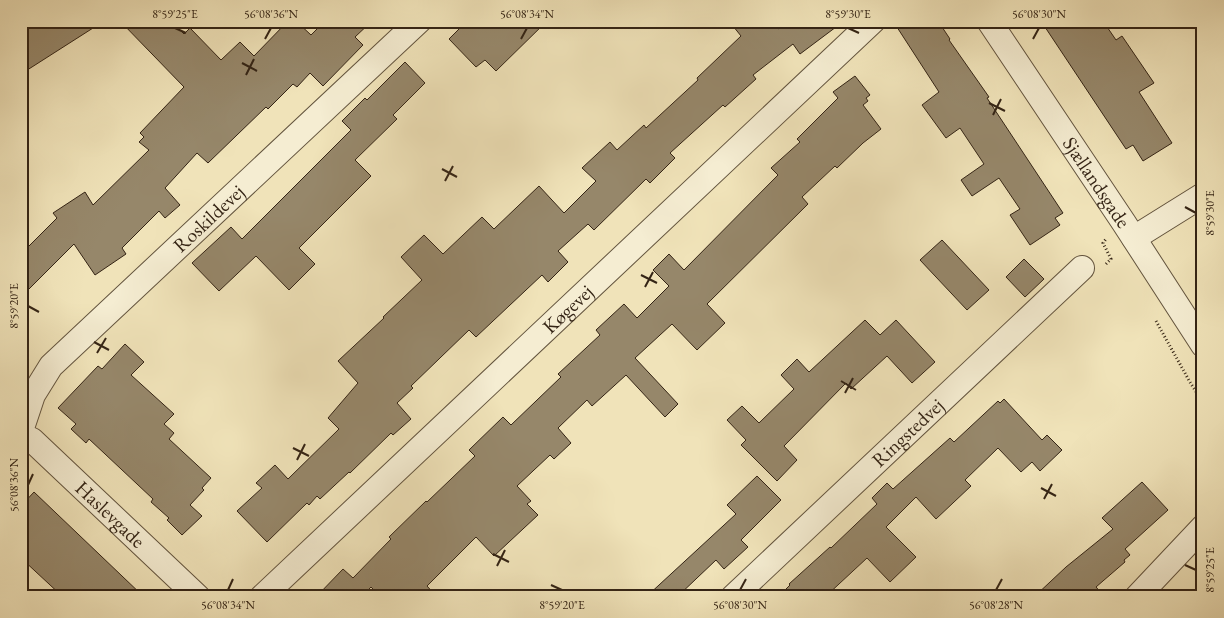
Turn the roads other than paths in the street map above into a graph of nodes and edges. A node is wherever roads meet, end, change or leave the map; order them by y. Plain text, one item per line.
1 (419, 21) edge
2 (873, 21) edge
3 (989, 21) edge
4 (1203, 195) edge
5 (1134, 238) junction
6 (1082, 268) dead end
7 (1203, 345) edge
8 (21, 431) edge
9 (21, 436) edge
10 (1203, 527) edge
11 (198, 597) edge
12 (262, 597) edge
13 (732, 597) edge
14 (1137, 597) edge

1 - 8 street, Roskildevej
2 - 12 street, Køgevej
3 - 5 street, Sjællandsgade
4 - 5 street
5 - 7 street, Sjællandsgade
6 - 13 street, Ringstedvej
9 - 11 street, Haslevgade
10 - 14 street

